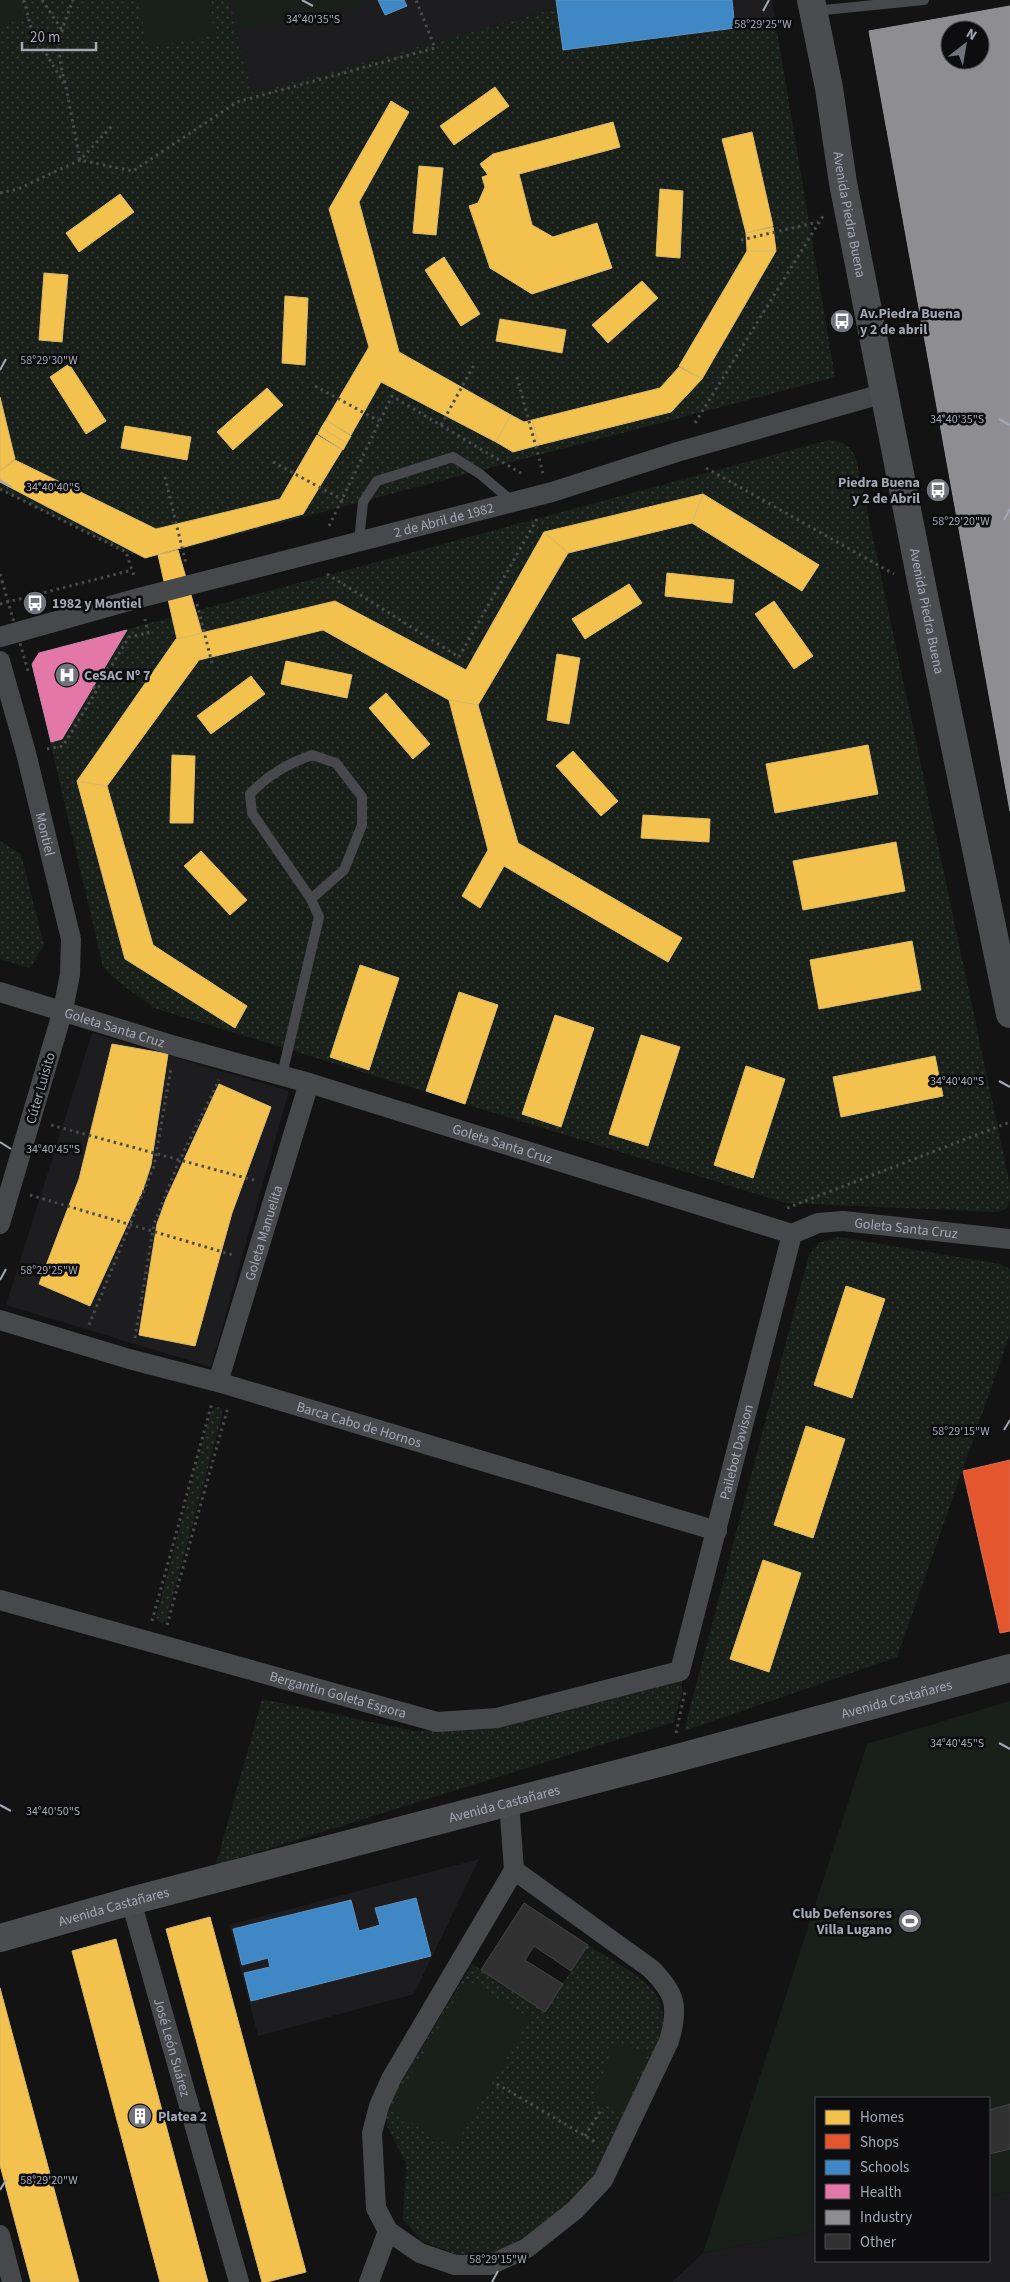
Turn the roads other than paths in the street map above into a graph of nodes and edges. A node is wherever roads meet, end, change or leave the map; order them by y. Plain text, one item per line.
1 (924, 0) edge
2 (812, 6) edge
3 (885, 393) junction
4 (513, 502) junction
5 (359, 542) junction
6 (0, 637) edge
7 (0, 661) edge
8 (311, 899) junction
9 (0, 992) edge
10 (63, 1010) junction
11 (1010, 1014) edge
12 (282, 1075) junction
13 (309, 1083) junction
14 (0, 1224) edge
15 (792, 1234) junction
16 (1010, 1239) edge
17 (0, 1320) edge
18 (223, 1384) junction
19 (717, 1531) junction
20 (0, 1600) edge
21 (1010, 1668) edge
22 (680, 1671) joint
23 (509, 1802) junction
24 (514, 1870) junction
25 (131, 1901) junction
26 (0, 1938) edge
27 (388, 2231) junction
28 (0, 2236) edge
29 (12, 2282) edge
30 (238, 2282) edge
31 (369, 2282) edge

1 - 2 lane
2 - 3 street, Avenida Piedra Buena
3 - 4 street, 2 de Abril de 1982
3 - 11 street, Avenida Piedra Buena
4 - 5 street, 2 de Abril de 1982
4 - 5 lane
5 - 6 street, 2 de Abril de 1982
7 - 10 street, Montiel
8 - 8 lane
8 - 12 lane
9 - 10 street, Goleta Santa Cruz
10 - 12 street, Goleta Santa Cruz
10 - 14 street, Cúter Luisito
12 - 13 street, Goleta Santa Cruz
13 - 15 street, Goleta Santa Cruz
13 - 18 street, Goleta Manuelita
15 - 16 street, Goleta Santa Cruz
15 - 19 street, Pailebot Davison
17 - 18 street, Barca Cabo de Hornos
18 - 19 street, Barca Cabo de Hornos
19 - 22 street, Pailebot Davison
20 - 22 street, Bergantin Goleta Espora
21 - 23 street, Avenida Castañares
23 - 24 street
23 - 25 street, Avenida Castañares
24 - 27 street
24 - 27 street
25 - 26 street, Avenida Castañares
25 - 30 street, José León Suárez
27 - 31 street
28 - 29 street

